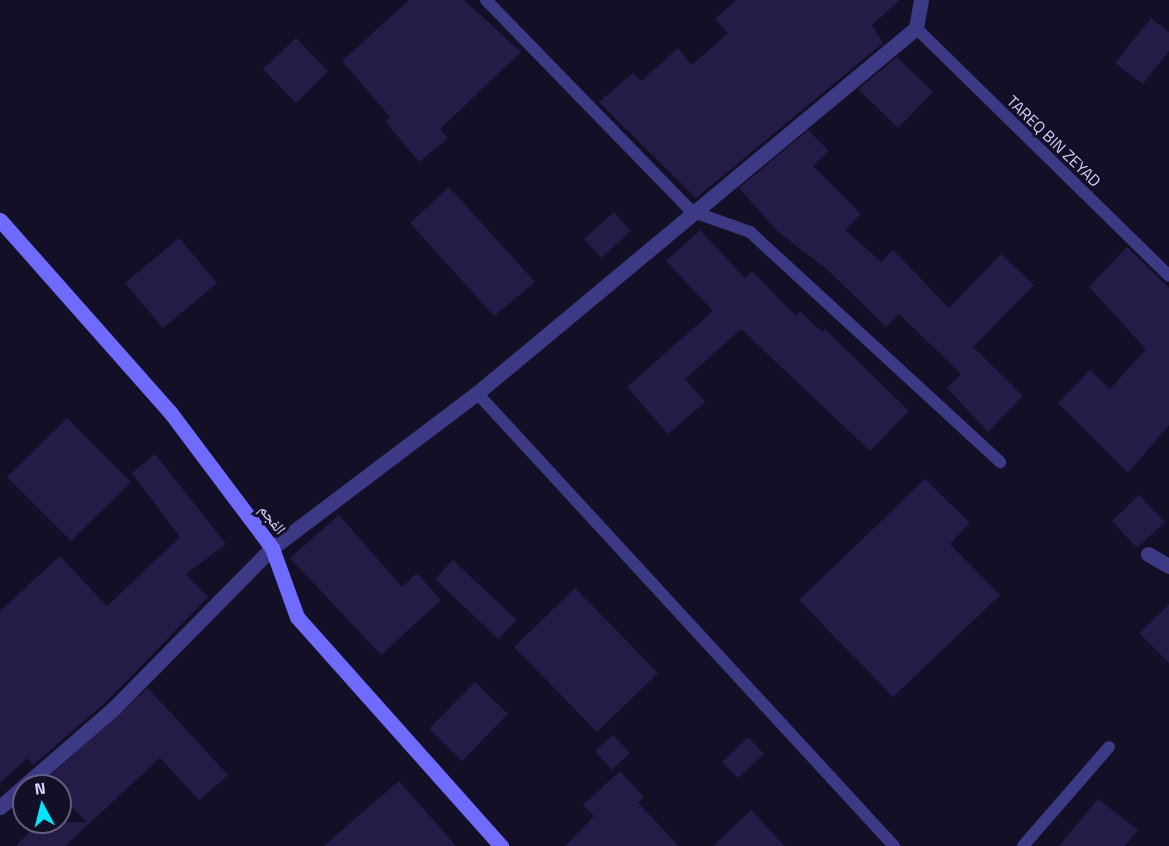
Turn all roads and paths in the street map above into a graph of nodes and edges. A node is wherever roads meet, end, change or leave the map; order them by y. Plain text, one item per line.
1 (486, 0) edge
2 (921, 0) edge
3 (916, 28) junction
4 (691, 211) junction
5 (0, 220) edge
6 (1169, 276) edge
7 (477, 393) junction
8 (1000, 462) dead end
9 (273, 548) junction
10 (1148, 554) dead end
11 (1169, 566) edge
12 (1109, 747) dead end
13 (38, 774) edge
14 (12, 796) edge
15 (0, 807) edge
16 (501, 846) edge
17 (894, 846) edge
18 (1023, 846) edge

1 - 4 lane
2 - 3 street
3 - 4 street
3 - 6 lane, TAREQ BIN ZEYAD
4 - 7 street
4 - 8 lane
5 - 9 main road, الفجم
7 - 9 street
7 - 17 lane
9 - 13 street
9 - 16 main road, الفجم
10 - 11 street
12 - 18 lane
14 - 15 street

